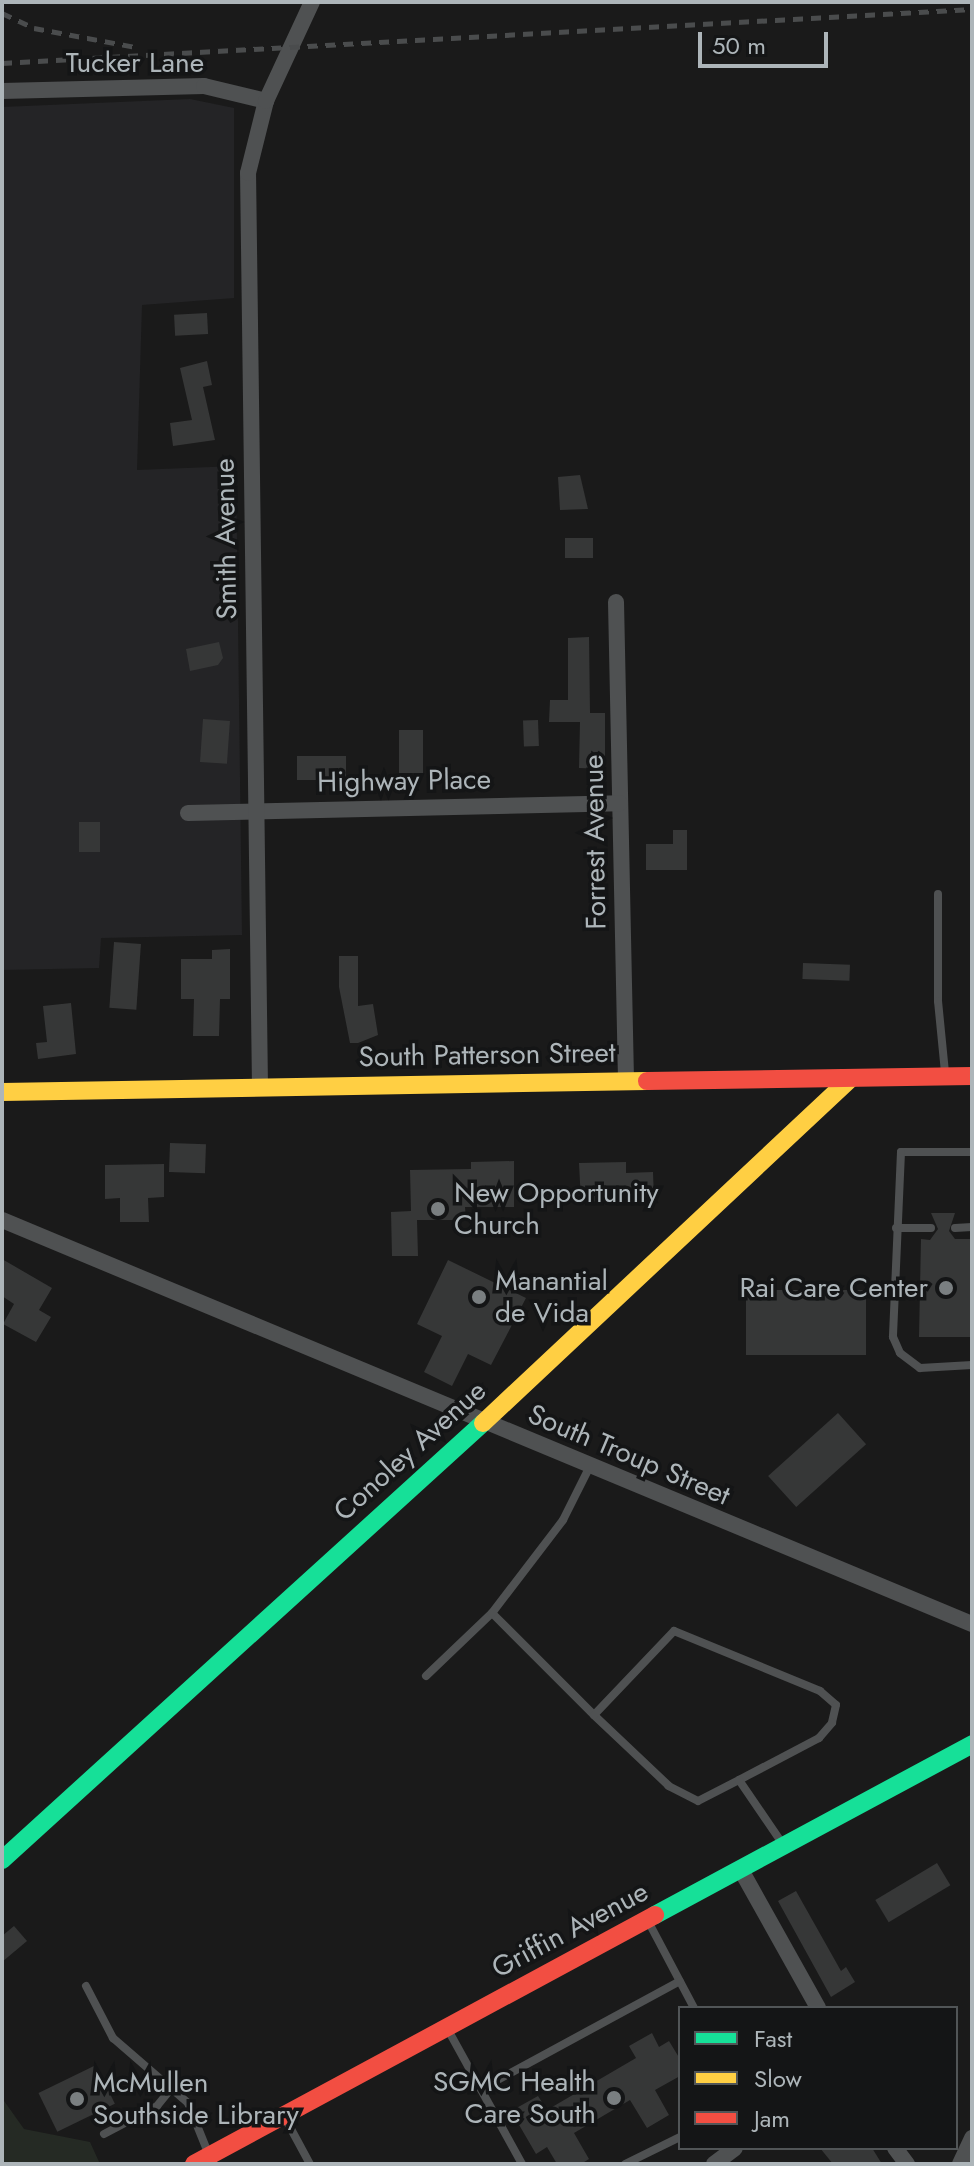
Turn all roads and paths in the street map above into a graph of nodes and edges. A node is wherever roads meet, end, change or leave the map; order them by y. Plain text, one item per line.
1 (312, 2) edge
2 (2, 91) edge
3 (266, 101) junction
4 (616, 602) dead end
5 (620, 803) junction
6 (256, 809) junction
7 (188, 813) dead end
8 (938, 894) dead end
9 (945, 1076) junction
10 (972, 1076) edge
11 (851, 1078) junction
12 (626, 1082) junction
13 (260, 1087) junction
14 (2, 1092) edge
15 (972, 1152) edge
16 (2, 1220) edge
17 (972, 1227) edge
18 (896, 1228) junction
19 (931, 1228) dead end
20 (955, 1228) dead end
21 (972, 1365) edge
22 (482, 1423) junction
23 (589, 1468) junction
24 (492, 1613) junction
25 (972, 1624) edge
26 (426, 1676) dead end
27 (594, 1715) junction
28 (972, 1744) edge
29 (739, 1780) junction
30 (784, 1846) junction
31 (2, 1860) edge
32 (741, 1870) junction
33 (648, 1920) junction
34 (680, 1981) junction
35 (86, 1986) dead end
36 (693, 2006) edge
37 (817, 2006) edge
38 (447, 2028) junction
39 (171, 2089) junction
40 (481, 2089) junction
41 (284, 2116) junction
42 (104, 2134) dead end
43 (678, 2138) edge
44 (972, 2138) edge
45 (732, 2150) edge
46 (202, 2160) edge
47 (310, 2164) edge
48 (522, 2164) edge
49 (625, 2164) edge
50 (714, 2164) edge
51 (960, 2164) edge

1 - 3 street, Smith Avenue
2 - 3 street, Tucker Lane
3 - 6 street, Smith Avenue
4 - 5 street, Forrest Avenue
5 - 6 street, Highway Place
5 - 12 street, Forrest Avenue
6 - 7 street, Highway Place
6 - 13 street, Smith Avenue
8 - 9 lane
9 - 10 main road, South Patterson Street
9 - 11 main road, South Patterson Street
11 - 12 main road, South Patterson Street
11 - 22 main road, Conoley Avenue
12 - 13 main road, South Patterson Street
13 - 14 main road, South Patterson Street
15 - 18 lane
16 - 22 street, South Troup Street
17 - 20 lane
18 - 19 lane
18 - 21 lane
22 - 23 street, South Troup Street
22 - 31 main road, Conoley Avenue
23 - 24 lane
23 - 25 street, South Troup Street
24 - 26 lane
24 - 27 lane
27 - 29 lane
27 - 29 lane
28 - 30 main road, Griffin Avenue
29 - 30 lane
30 - 32 main road, Griffin Avenue
32 - 33 main road, Griffin Avenue
32 - 37 street
33 - 34 lane
33 - 38 main road, Griffin Avenue
34 - 36 lane
34 - 40 lane
35 - 39 lane
38 - 40 lane
38 - 41 main road, Griffin Avenue
39 - 42 lane
39 - 46 lane
40 - 48 lane
41 - 46 main road, Griffin Avenue
41 - 47 lane
43 - 49 lane
44 - 51 street
45 - 50 street

